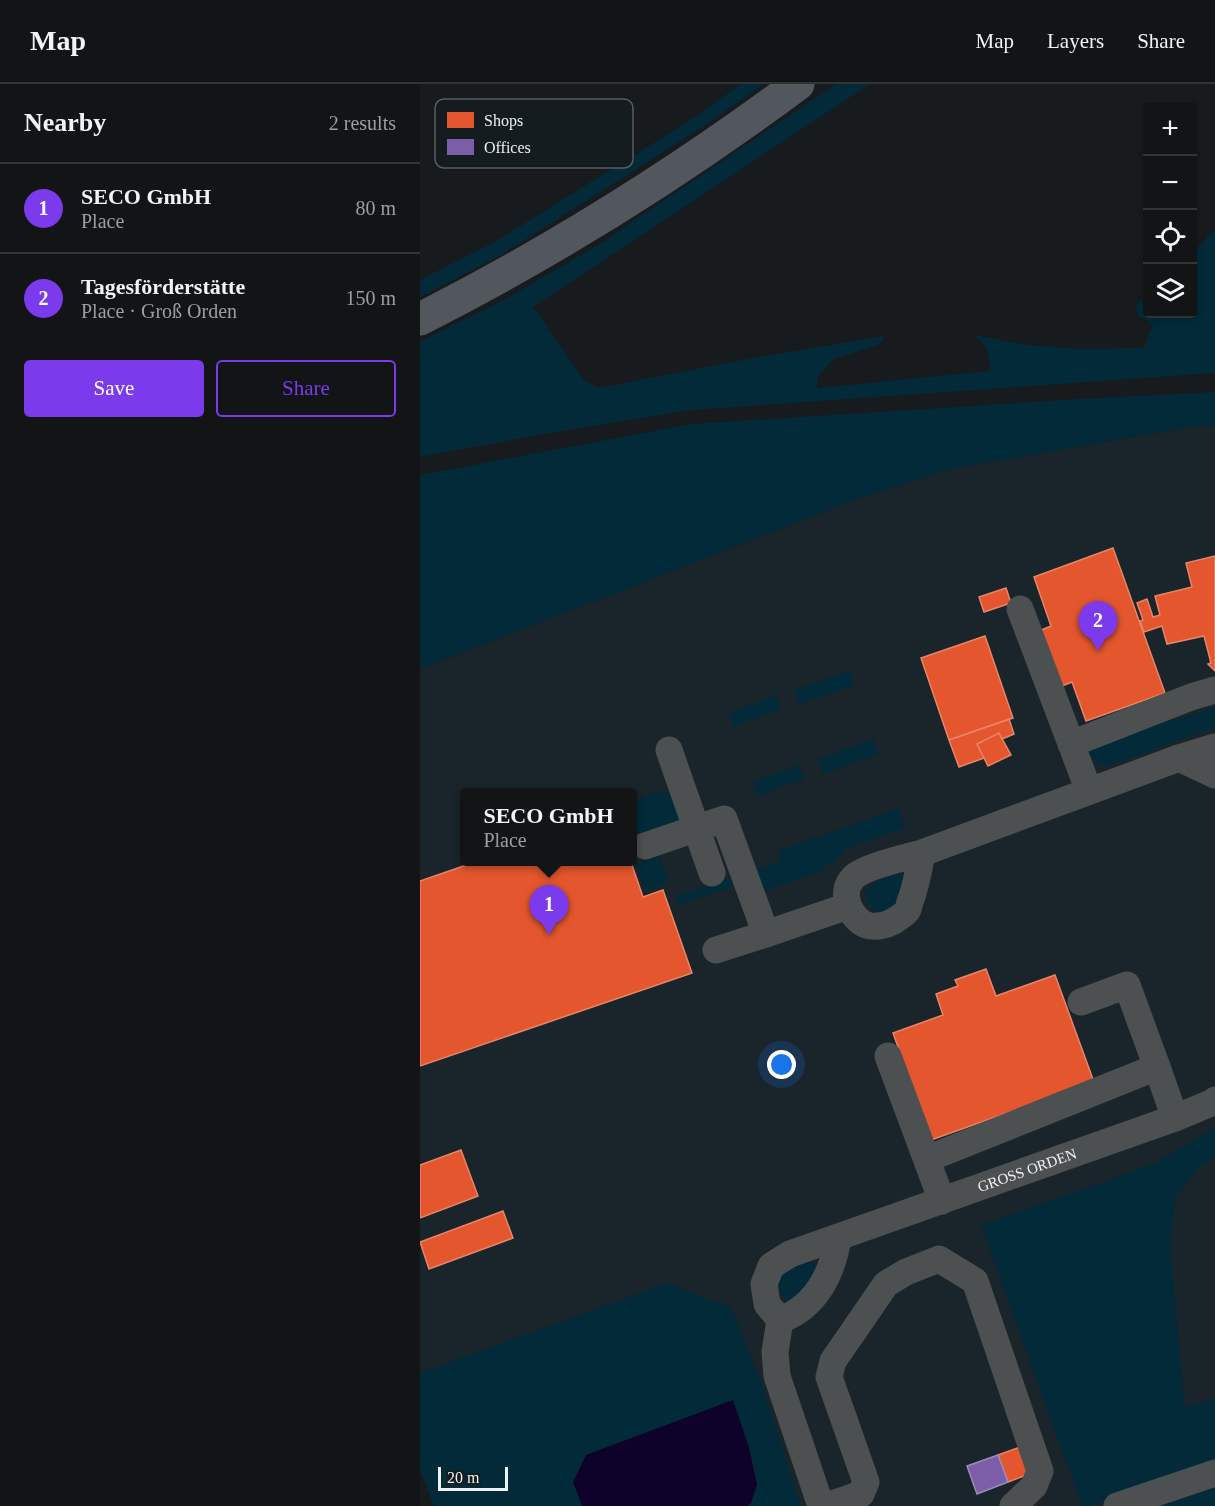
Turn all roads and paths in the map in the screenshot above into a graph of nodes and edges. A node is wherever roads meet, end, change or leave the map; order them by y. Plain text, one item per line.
1 (798, 84) edge
2 (420, 319) edge
3 (1020, 609) dead end
4 (1215, 690) edge
5 (1071, 744) junction
6 (1215, 747) edge
7 (669, 750) dead end
8 (1179, 758) junction
9 (1215, 775) edge
10 (1089, 791) junction
11 (698, 828) junction
12 (645, 846) dead end
13 (922, 853) junction
14 (712, 873) dead end
15 (848, 906) junction
16 (766, 934) junction
17 (716, 950) dead end
18 (1082, 1002) dead end
19 (888, 1056) dead end
20 (1157, 1067) junction
21 (1215, 1100) edge
22 (1175, 1118) junction
23 (927, 1159) junction
24 (942, 1201) junction
25 (838, 1237) junction
26 (780, 1320) junction
27 (1215, 1473) edge
28 (821, 1506) edge
29 (827, 1506) edge
30 (1013, 1506) edge
31 (1117, 1506) edge

1 - 2 main road
3 - 5 street
4 - 5 street
5 - 10 street
6 - 8 street
7 - 11 street
8 - 9 street
8 - 10 street
10 - 13 street
11 - 12 street
11 - 14 street
11 - 16 street
13 - 15 street
13 - 15 street
15 - 16 street
16 - 17 street
18 - 20 street
19 - 23 street
20 - 22 street
20 - 23 street
21 - 22 street, GROSS ORDEN
22 - 24 street, GROSS ORDEN
23 - 24 street
24 - 25 street, GROSS ORDEN
25 - 26 street
25 - 26 street, GROSS ORDEN
26 - 28 street
27 - 31 street
29 - 30 street

